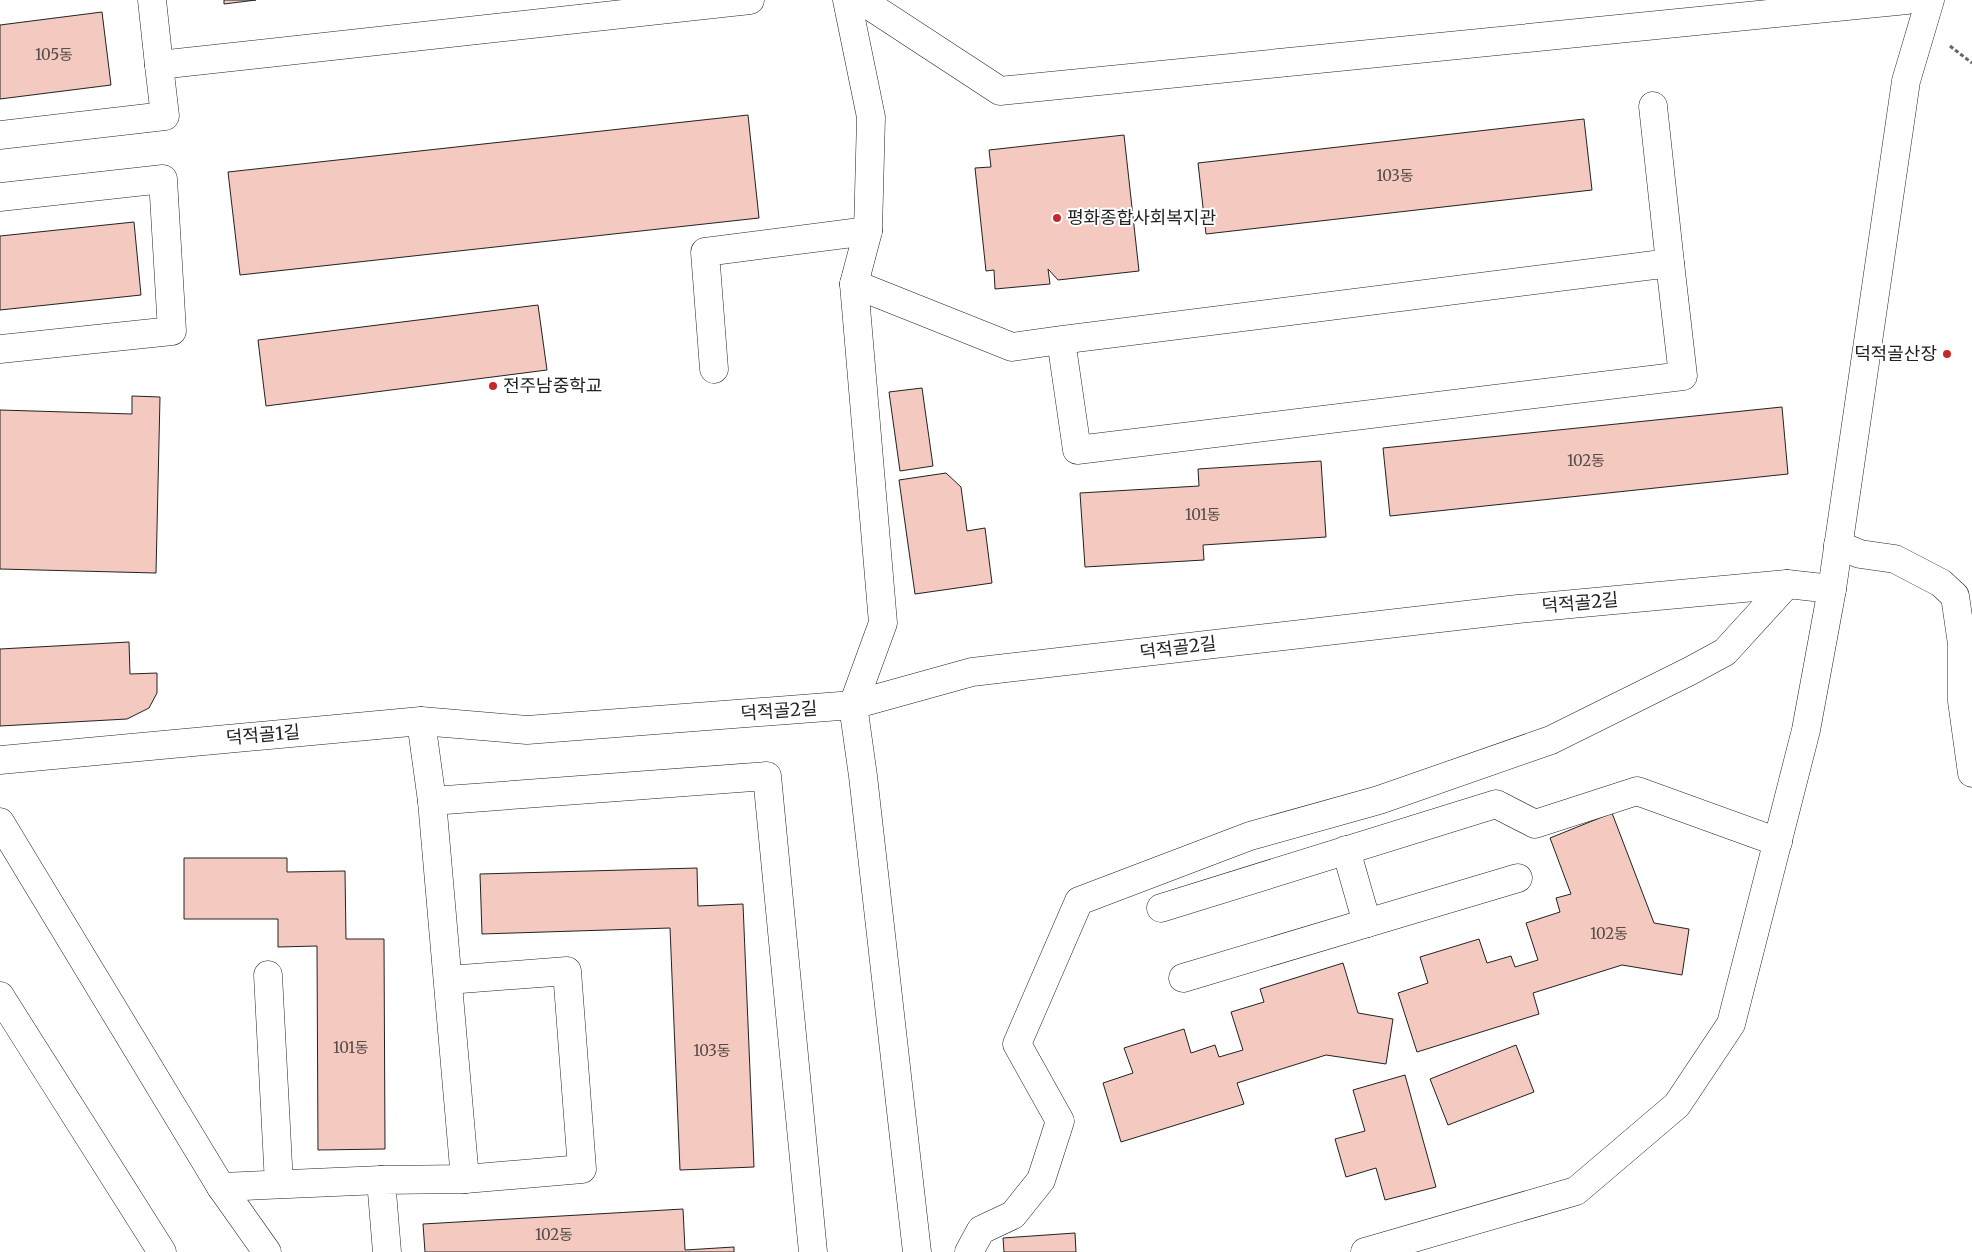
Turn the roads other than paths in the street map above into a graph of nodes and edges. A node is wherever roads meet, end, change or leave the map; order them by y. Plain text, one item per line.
1 (152, 0) edge
2 (750, 0) edge
3 (847, 0) edge
4 (861, 0) edge
5 (1907, 0) edge
6 (1930, 0) edge
7 (159, 65) junction
8 (1653, 106) dead end
9 (0, 135) edge
10 (0, 197) edge
11 (868, 231) junction
12 (1670, 263) junction
13 (854, 284) junction
14 (1060, 340) junction
15 (0, 349) edge
16 (714, 369) dead end
17 (1838, 545) junction
18 (1787, 584) junction
19 (1832, 589) junction
20 (853, 705) junction
21 (421, 721) junction
22 (527, 730) joint
23 (0, 760) edge
24 (1972, 773) edge
25 (432, 801) junction
26 (0, 822) edge
27 (1778, 842) junction
28 (1346, 850) junction
29 (1518, 878) dead end
30 (1160, 908) dead end
31 (1367, 923) junction
32 (268, 975) dead end
33 (1183, 978) dead end
34 (448, 980) junction
35 (0, 996) edge
36 (465, 1179) junction
37 (382, 1180) junction
38 (279, 1184) junction
39 (221, 1187) junction
40 (162, 1252) edge
41 (267, 1252) edge
42 (386, 1252) edge
43 (813, 1252) edge
44 (917, 1252) edge
45 (970, 1252) edge
46 (1365, 1252) edge

1 - 7 street
2 - 7 street
3 - 11 street
4 - 5 street
6 - 17 street
7 - 9 street
8 - 12 street
10 - 15 street
11 - 13 street
11 - 16 street
12 - 14 street
12 - 14 street
13 - 14 street
13 - 20 street
17 - 19 street
17 - 24 street
18 - 19 street, 덕적골2길
18 - 20 street, 덕적골2길
18 - 45 street
19 - 27 street
20 - 22 street, 덕적골2길
20 - 44 street
21 - 22 street, 덕적골1길
21 - 23 street, 덕적골1길
21 - 25 street
25 - 34 street
25 - 43 street
26 - 39 street
27 - 28 street
27 - 46 street
28 - 30 street
28 - 31 street
29 - 31 street
31 - 33 street
32 - 38 street
34 - 36 street
34 - 36 street
35 - 40 street
36 - 37 street
37 - 38 street
37 - 42 street
38 - 39 street
39 - 41 street

